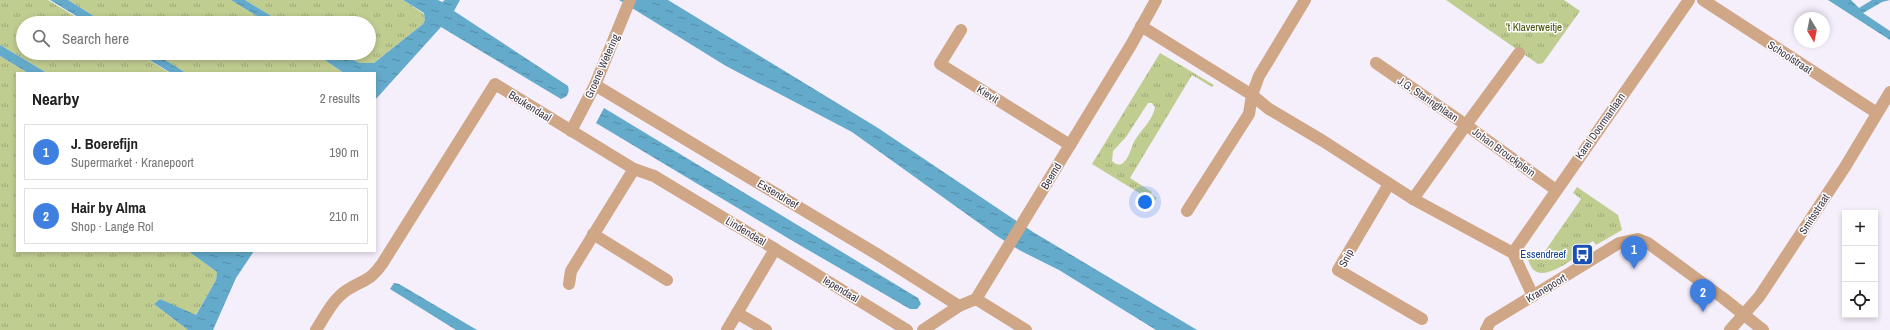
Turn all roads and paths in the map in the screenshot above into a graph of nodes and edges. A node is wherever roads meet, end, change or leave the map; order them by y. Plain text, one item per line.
1 (1156, 0) edge
2 (1305, 0) edge
3 (1689, 0) edge
4 (1703, 0) edge
5 (628, 5) edge
6 (1141, 26) junction
7 (961, 30) dead end
8 (1519, 53) dead end
9 (1376, 63) dead end
10 (595, 85) junction
11 (1890, 92) edge
12 (1252, 95) junction
13 (1877, 113) junction
14 (1466, 125) junction
15 (571, 130) junction
16 (1070, 144) junction
17 (634, 169) junction
18 (1389, 184) junction
19 (1556, 190) junction
20 (1413, 199) junction
21 (1188, 211) dead end
22 (593, 234) junction
23 (775, 249) junction
24 (1513, 253) junction
25 (668, 280) dead end
26 (569, 284) dead end
27 (1533, 296) junction
28 (976, 299) junction
29 (959, 306) junction
30 (737, 313) junction
31 (1744, 315) junction
32 (1422, 319) dead end
33 (316, 330) edge
34 (727, 330) edge
35 (766, 330) edge
36 (907, 330) edge
37 (923, 330) edge
38 (1026, 330) edge
39 (1486, 330) edge
40 (1730, 330) edge
41 (1763, 330) edge

1 - 6 street, Beemd
2 - 12 street
3 - 19 street, Karel Doormanlaan
4 - 13 street, Schoolstraat
5 - 10 street, Groene Wetering
6 - 12 street
6 - 16 street, Beemd
7 - 16 street, Kievit
8 - 14 street, J.G. Staringhlaan
9 - 14 street, J.G. Staringhlaan
10 - 15 street, Groene Wetering
10 - 29 street, Essendreef
11 - 13 street, Smitsstraat
12 - 18 street
12 - 21 street
13 - 31 street, Smitsstraat
14 - 19 street, Johan Brouckplein
14 - 20 street, Johan Brouckplein
15 - 17 street, Beukendaal
15 - 33 street, Beukendaal
16 - 28 street, Beemd
17 - 22 street
17 - 23 street, Lindendaal
18 - 20 street
18 - 32 street, Snip
19 - 24 street, Karel Doormanlaan
20 - 24 street
22 - 25 street
22 - 26 street
23 - 30 street, Lindendaal
23 - 36 street, Iependaal
24 - 27 street
27 - 31 street, Kranepoort
27 - 39 street, Kranepoort
28 - 29 street
28 - 38 street
29 - 37 street
30 - 34 street, Lindendaal
30 - 35 street
31 - 40 street, Smitsstraat
31 - 41 street

